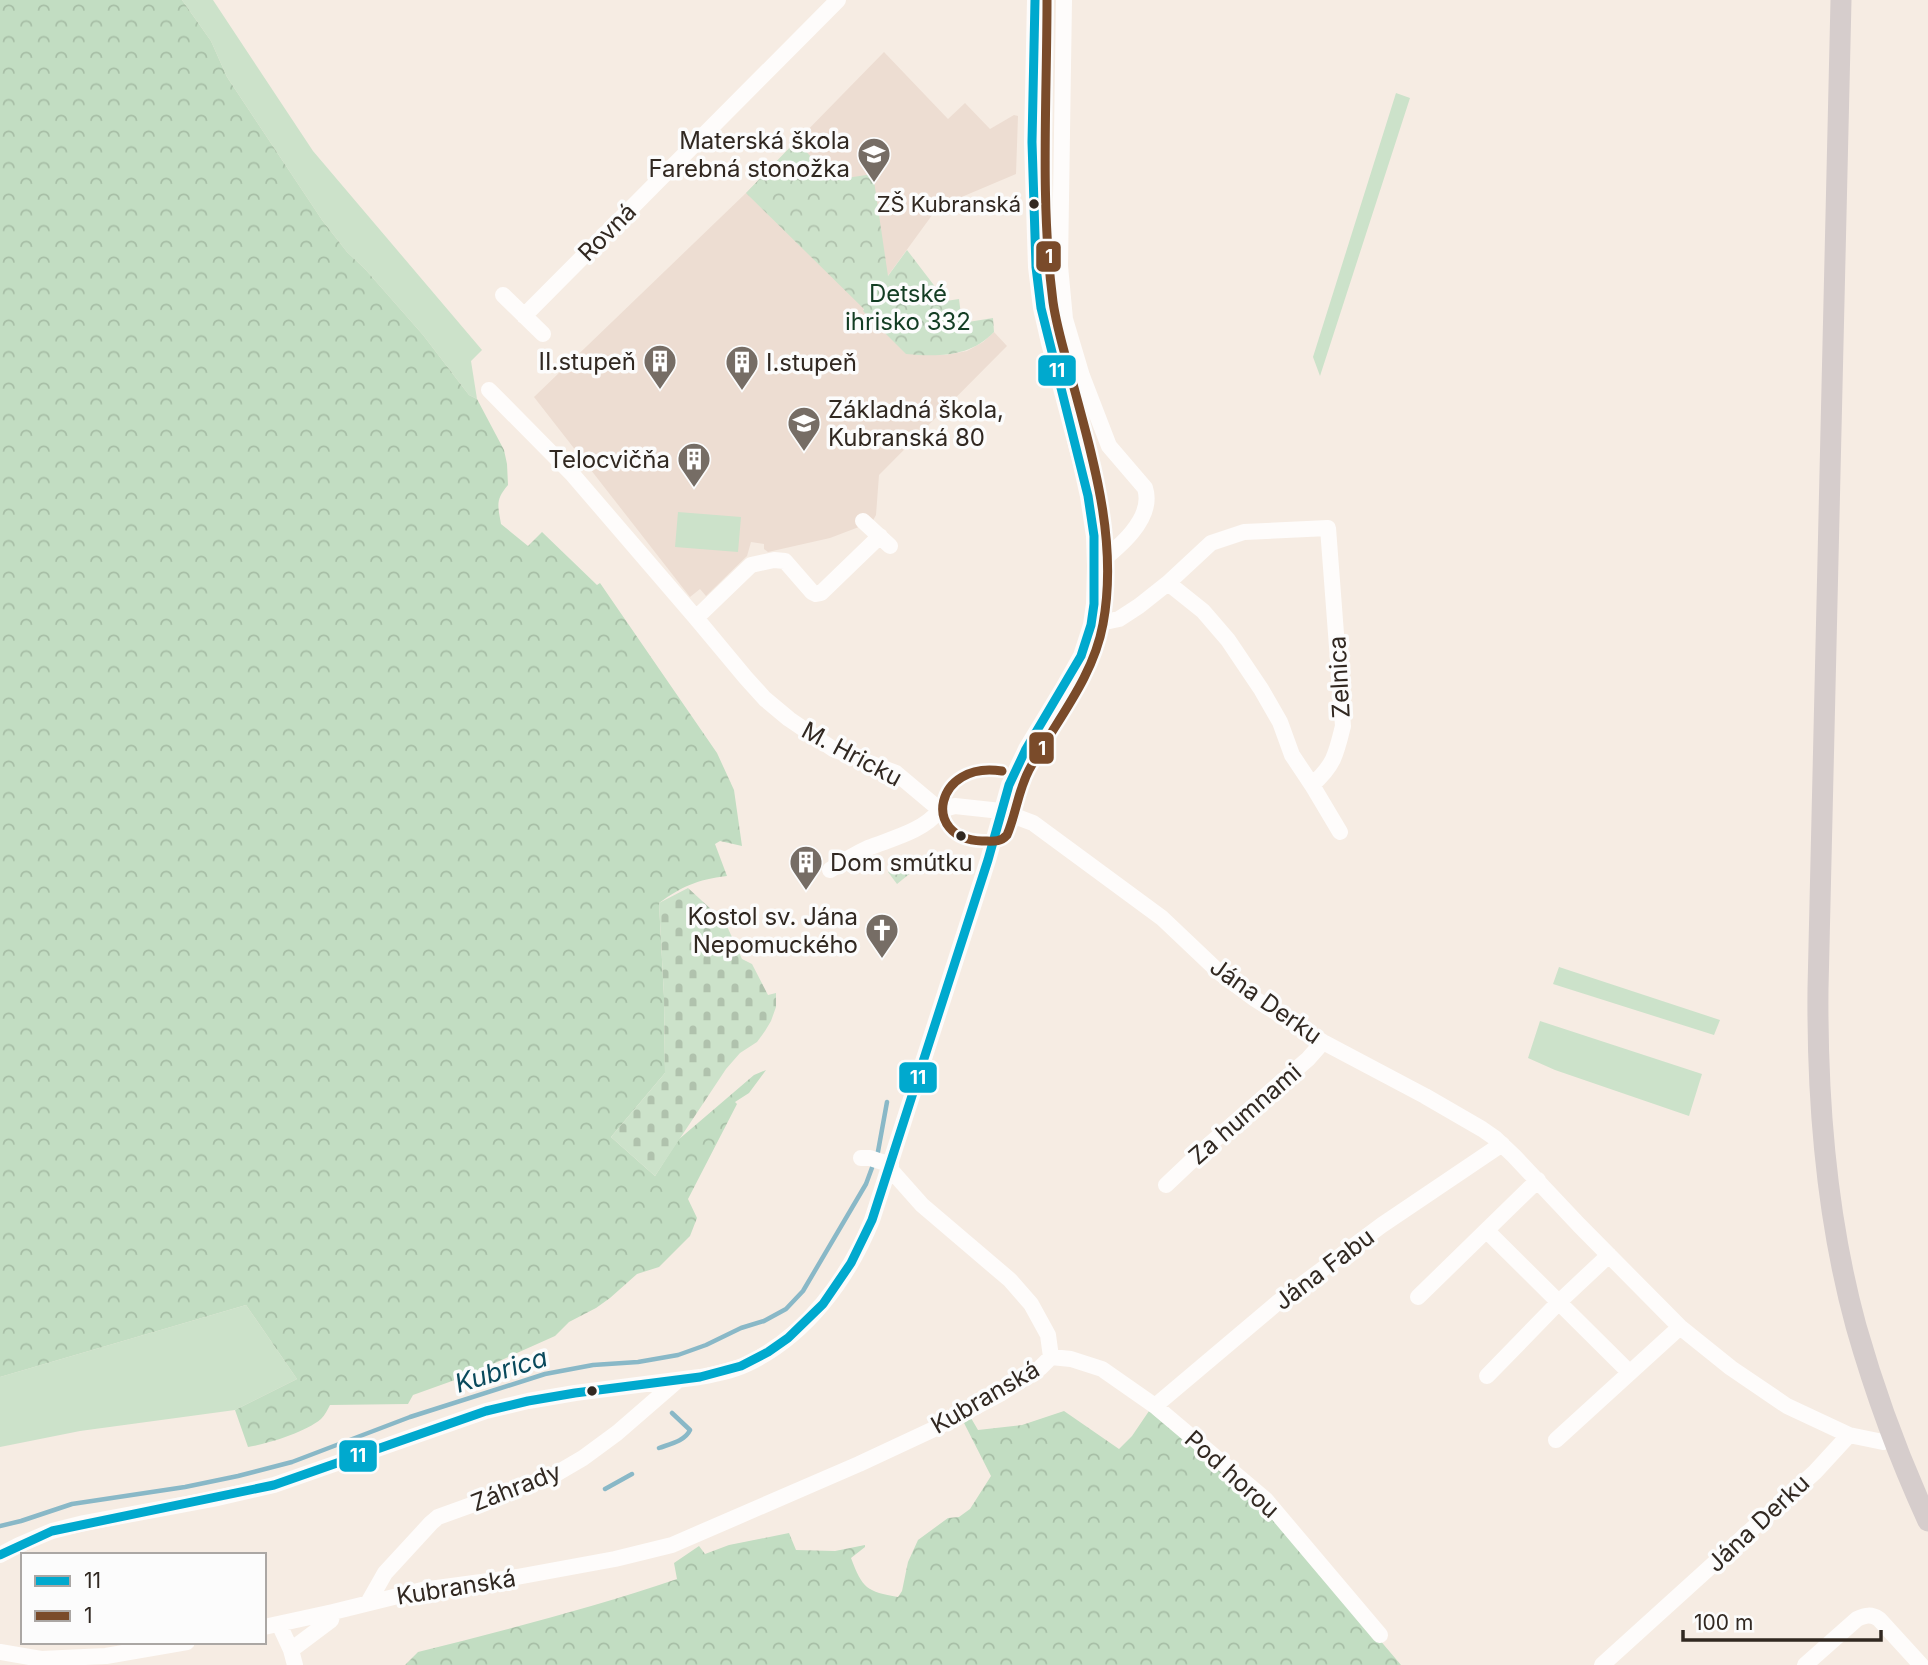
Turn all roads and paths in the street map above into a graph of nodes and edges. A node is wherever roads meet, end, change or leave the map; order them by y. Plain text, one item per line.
1 (838, 0) edge
2 (1035, 0) edge
3 (1065, 0) edge
4 (1841, 0) edge
5 (1035, 22) junction
6 (1064, 23) junction
7 (1062, 141) junction
8 (1032, 142) junction
9 (1060, 266) junction
10 (1037, 267) junction
11 (503, 295) dead end
12 (524, 316) junction
13 (543, 334) dead end
14 (1082, 376) junction
15 (1059, 383) junction
16 (489, 390) dead end
17 (1109, 446) junction
18 (1079, 456) junction
19 (863, 521) dead end
20 (1095, 566) junction
21 (1168, 583) junction
22 (696, 618) junction
23 (1091, 625) junction
24 (1312, 785) junction
25 (940, 810) junction
26 (1001, 811) junction
27 (1340, 832) dead end
28 (830, 870) dead end
29 (1323, 1042) junction
30 (1502, 1144) junction
31 (879, 1162) junction
32 (1538, 1180) junction
33 (1166, 1185) dead end
34 (1487, 1231) junction
35 (1609, 1255) junction
36 (1418, 1297) dead end
37 (1559, 1302) junction
38 (1680, 1327) junction
39 (1051, 1357) junction
40 (1629, 1372) junction
41 (1487, 1376) dead end
42 (677, 1381) junction
43 (1155, 1406) junction
44 (1849, 1435) junction
45 (1893, 1438) junction
46 (1556, 1440) dead end
47 (1928, 1521) edge
48 (0, 1555) edge
49 (368, 1603) junction
50 (332, 1612) junction
51 (271, 1625) edge
52 (1380, 1635) dead end
53 (175, 1644) edge
54 (5, 1657) edge
55 (293, 1658) edge
56 (1602, 1665) edge
57 (1805, 1665) edge
58 (1921, 1665) edge

1 - 12 street, Rovná
2 - 5 street
3 - 6 street
4 - 45 main road
5 - 6 street
5 - 8 street
6 - 7 street
7 - 8 street
7 - 9 street
8 - 10 street
9 - 10 street
9 - 14 street
10 - 15 street
11 - 12 street
12 - 13 street
14 - 15 street
14 - 17 street
15 - 18 street
16 - 22 street, M. Hricku
17 - 18 street
17 - 20 street
18 - 20 street
19 - 22 street
20 - 23 street
21 - 23 street, Zelnica
21 - 24 street
21 - 24 street, Zelnica
22 - 25 street, M. Hricku
23 - 26 street
24 - 27 street
25 - 26 street
25 - 28 street
26 - 29 street, Jána Derku
26 - 31 street
29 - 30 street, Jána Derku
29 - 33 street, Za humnami
30 - 32 street, Jána Derku
30 - 43 street, Jána Fabu
31 - 39 street, Kubranská
31 - 42 street
32 - 34 street
32 - 35 street, Jána Derku
34 - 36 street
34 - 37 street
35 - 37 street
35 - 38 street, Jána Derku
37 - 40 street
37 - 41 street
38 - 40 street
38 - 44 street, Jána Derku
39 - 43 street, Pod horou
39 - 49 street, Kubranská
40 - 46 street
42 - 48 street
42 - 49 street, Záhrady
43 - 52 street, Pod horou
44 - 45 street, Jána Derku
44 - 56 street, Jána Derku
45 - 47 main road
49 - 50 street, Kubranská
50 - 51 street, Kubranská
50 - 55 street
51 - 55 street
53 - 54 street
57 - 58 street

